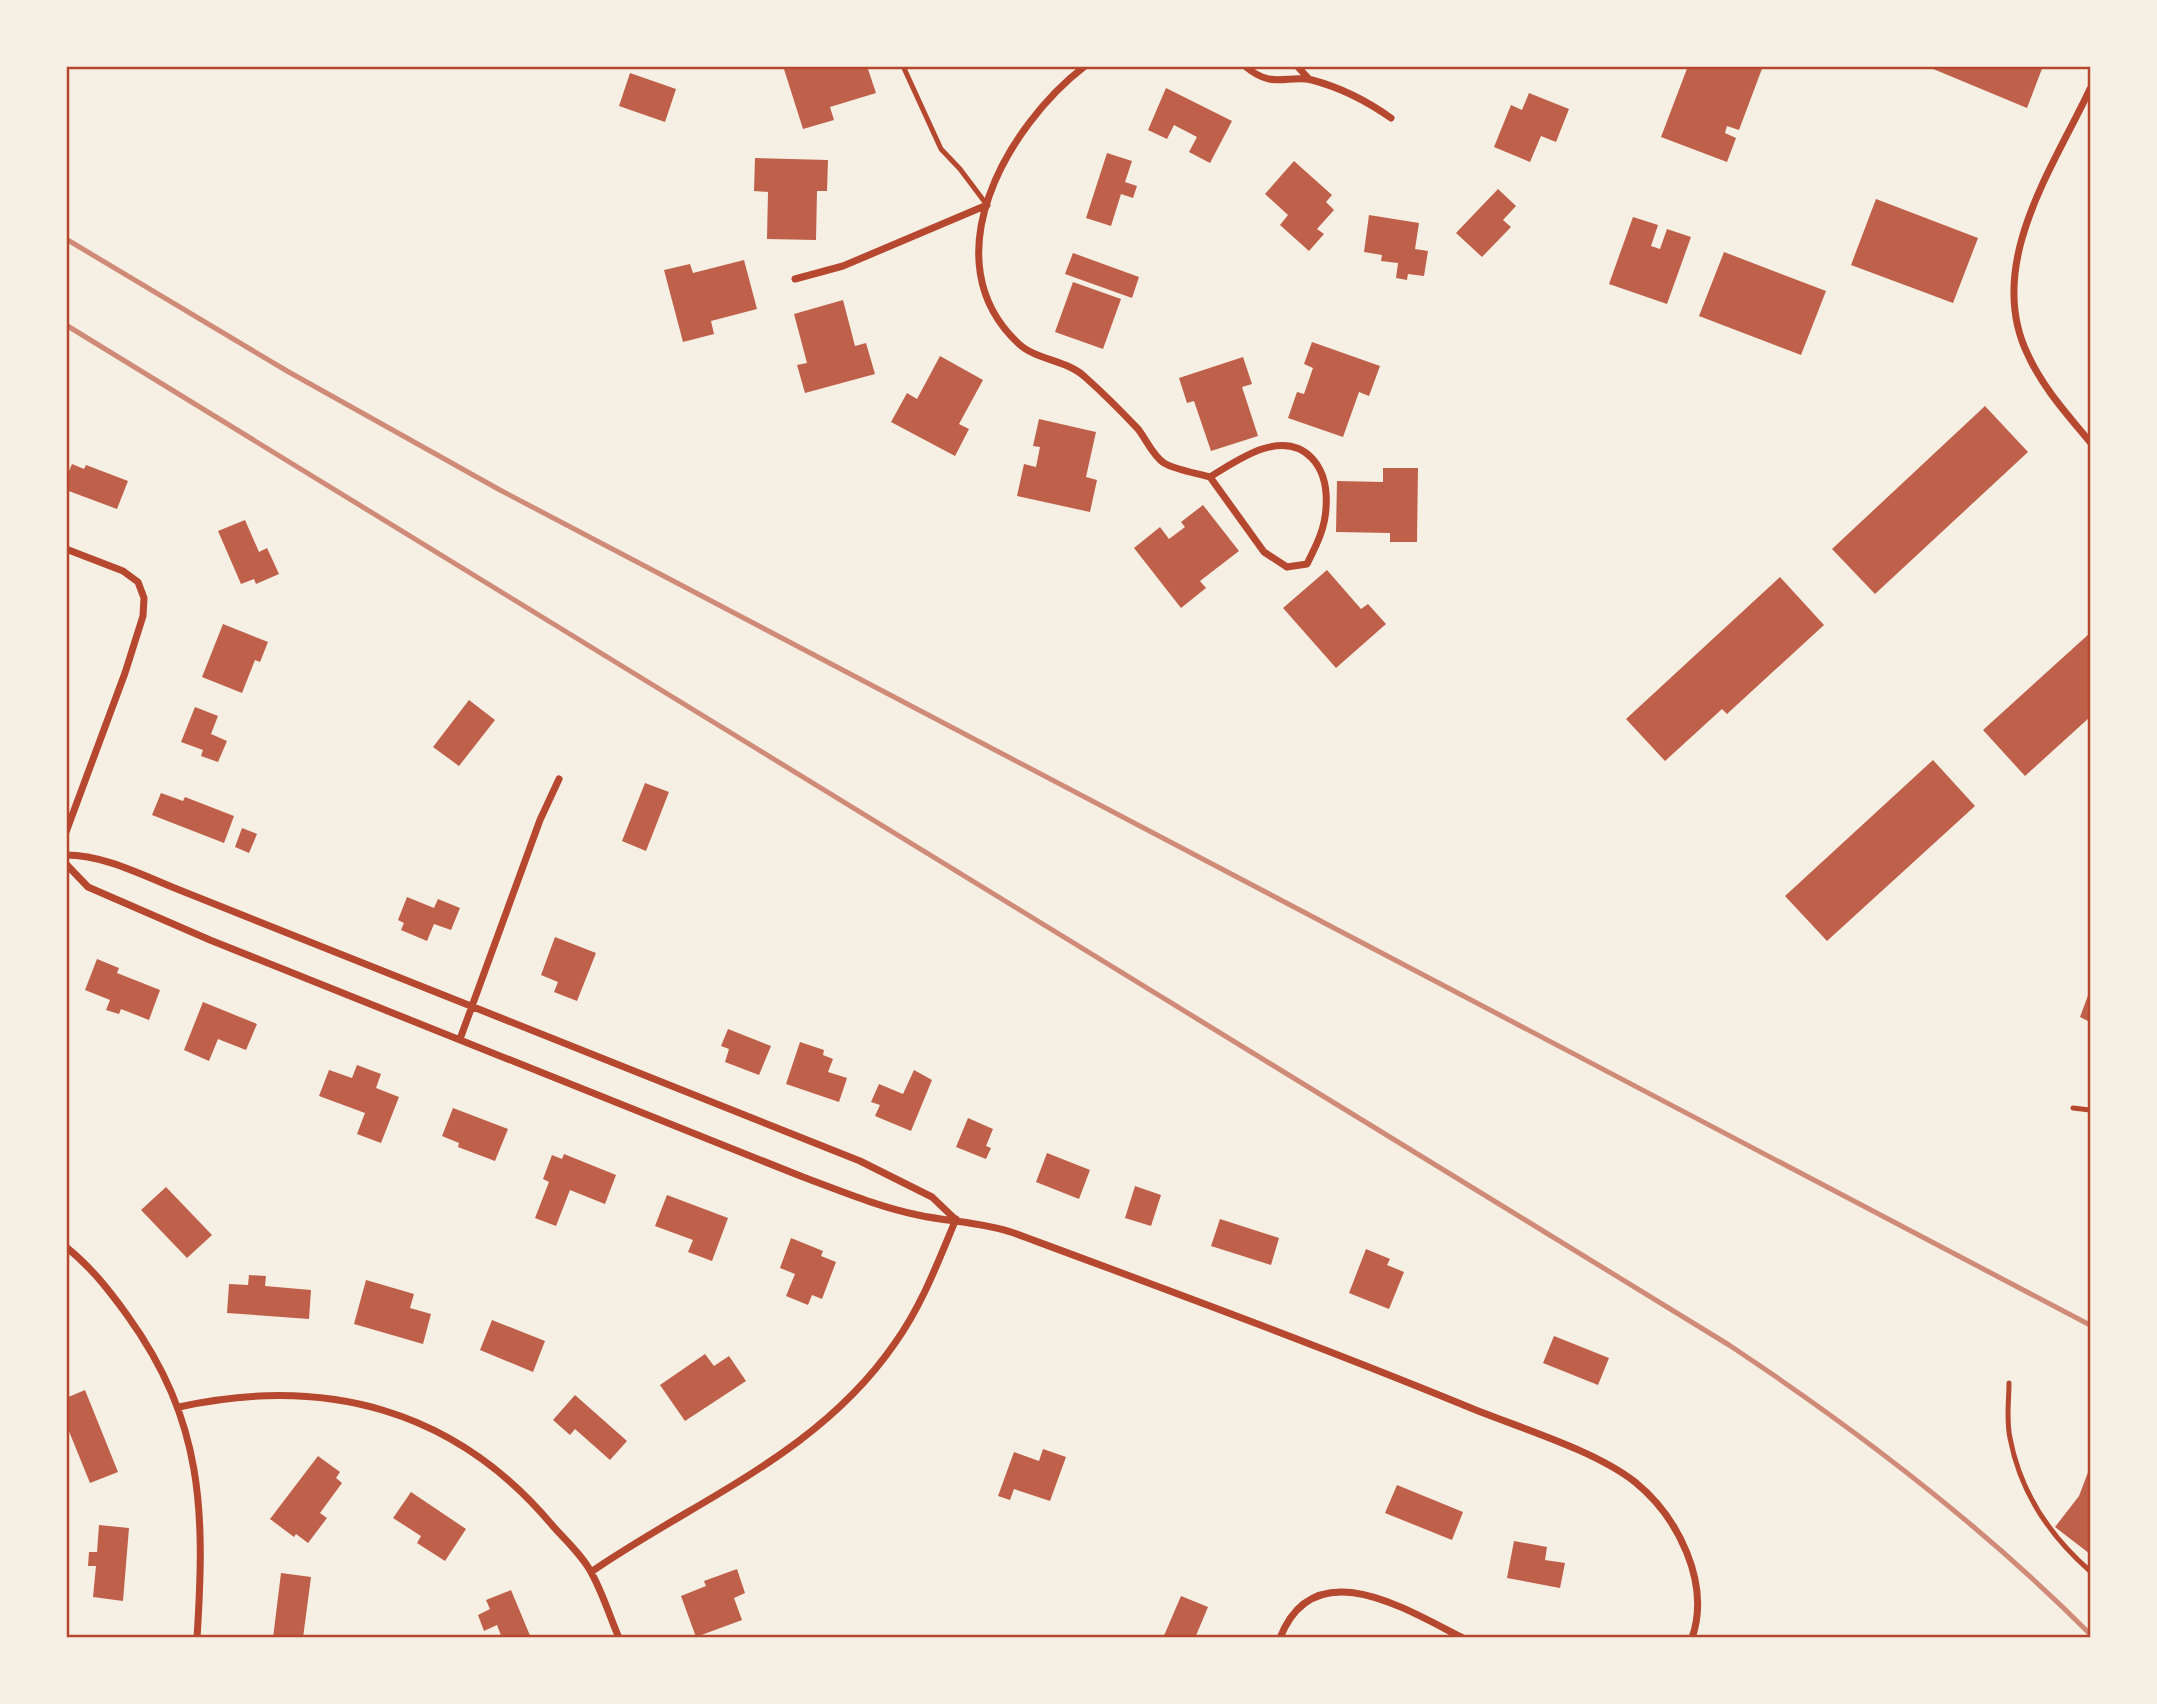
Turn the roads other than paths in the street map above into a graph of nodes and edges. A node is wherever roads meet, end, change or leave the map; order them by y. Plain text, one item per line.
1 (903, 66) edge
2 (1085, 66) edge
3 (1245, 66) edge
4 (1297, 66) edge
5 (1309, 79) junction
6 (2091, 89) edge
7 (1391, 118) dead end
8 (987, 205) junction
9 (795, 279) dead end
10 (2091, 442) edge
11 (1210, 477) junction
12 (66, 549) edge
13 (559, 779) dead end
14 (66, 832) edge
15 (66, 855) edge
16 (66, 864) edge
17 (471, 1006) junction
18 (460, 1039) junction
19 (2073, 1108) dead end
20 (2091, 1110) edge
21 (956, 1219) junction
22 (66, 1247) edge
23 (2009, 1382) dead end
24 (179, 1407) junction
25 (2091, 1571) edge
26 (591, 1572) junction
27 (197, 1637) edge
28 (619, 1637) edge
29 (1280, 1637) edge
30 (1463, 1637) edge
31 (1692, 1637) edge

1 - 8 lane
2 - 8 street
3 - 5 street
4 - 5 street
5 - 7 street
6 - 10 street
8 - 9 street
8 - 11 street
11 - 11 street
12 - 14 street
13 - 17 street
15 - 17 street
16 - 18 street
17 - 18 street
17 - 21 street
18 - 21 street
19 - 20 lane
21 - 26 street
21 - 31 street
22 - 24 street
23 - 25 lane
24 - 26 street
24 - 27 street
26 - 28 street
29 - 30 street

